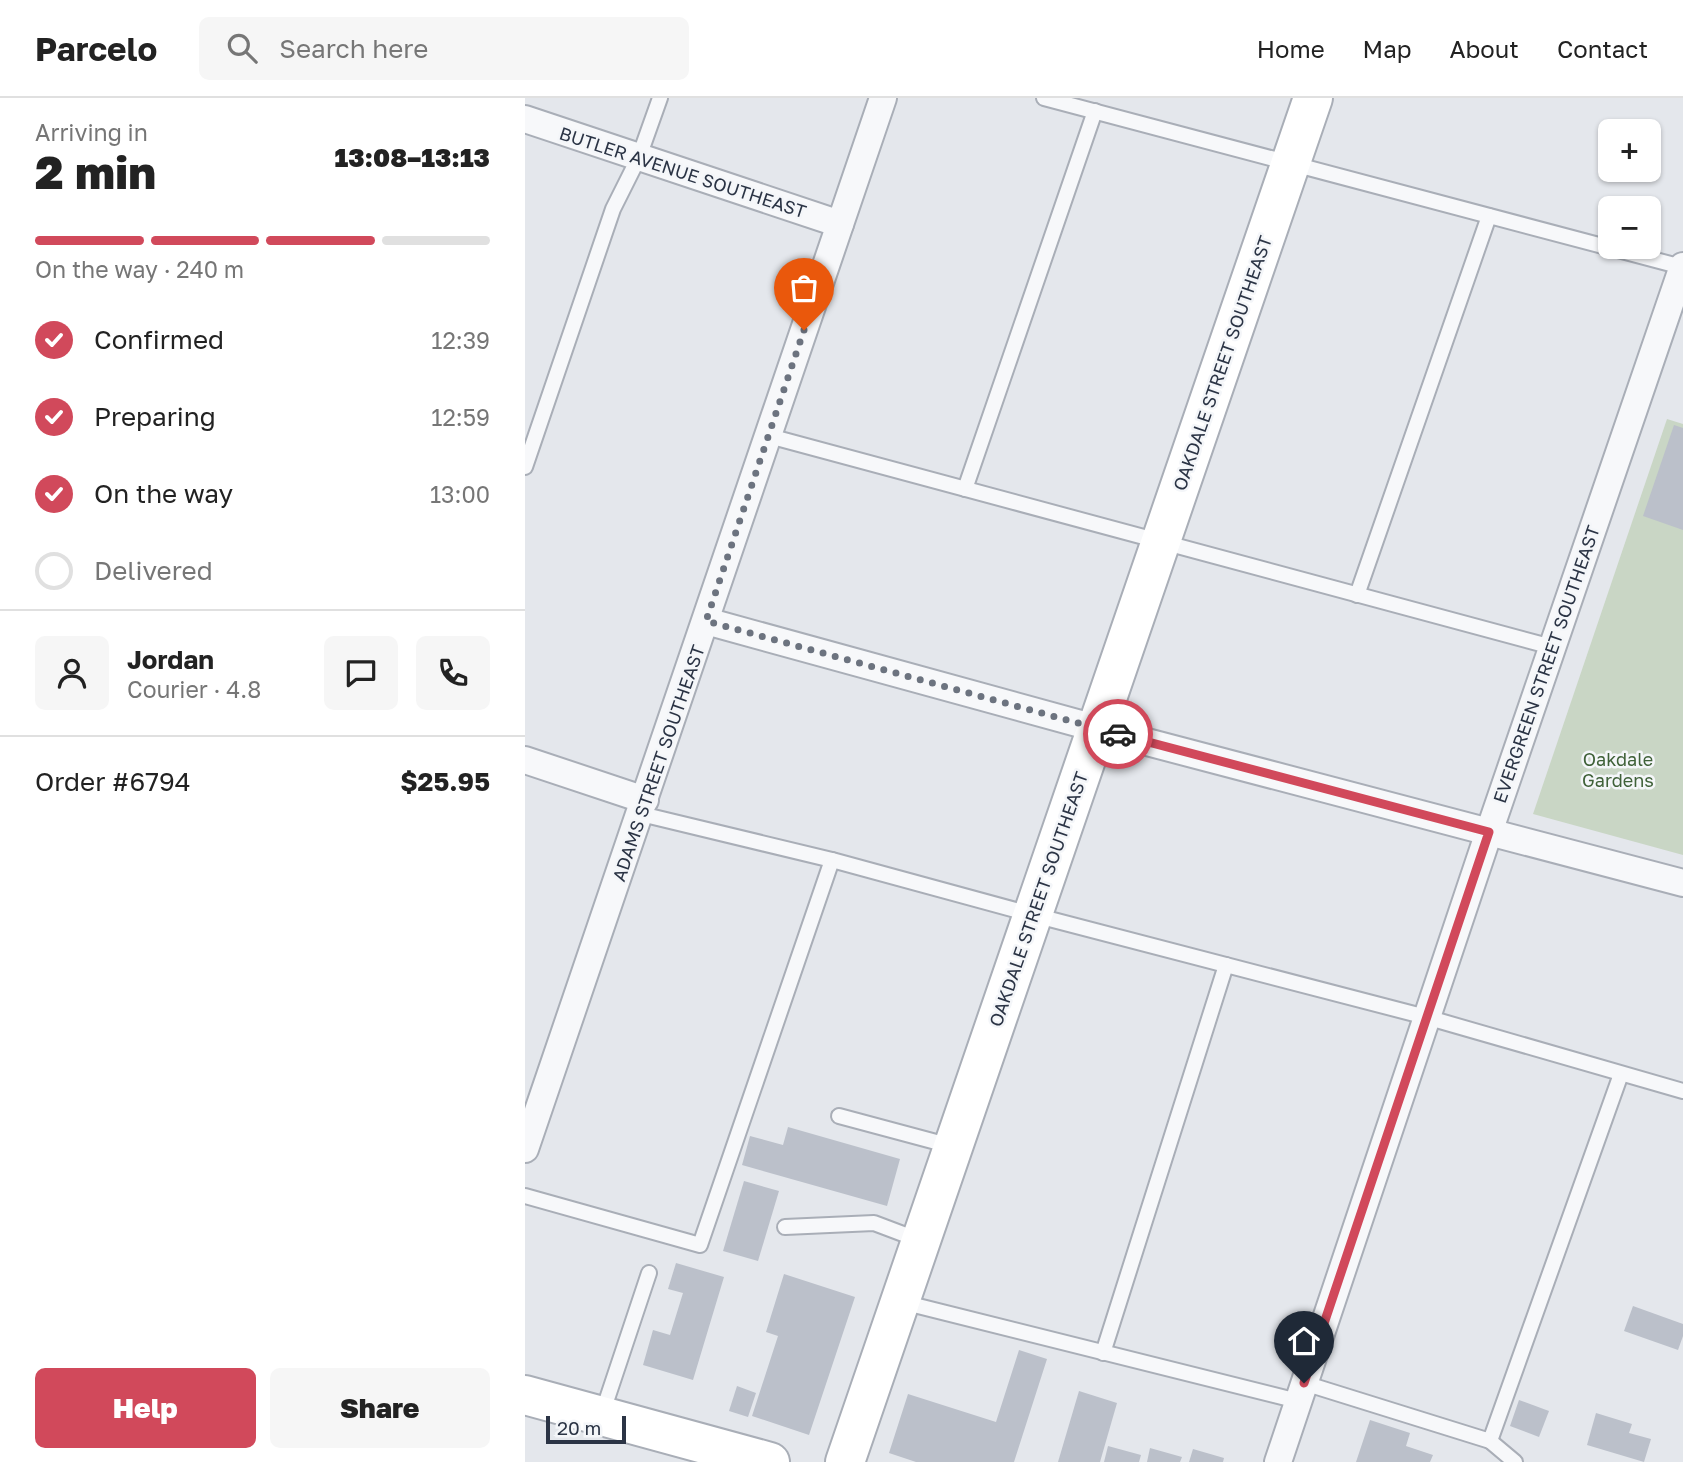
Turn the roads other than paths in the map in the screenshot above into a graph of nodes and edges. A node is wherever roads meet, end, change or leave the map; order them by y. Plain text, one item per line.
1 (660, 98) edge
2 (883, 98) edge
3 (1044, 98) edge
4 (1313, 98) edge
5 (1095, 111) junction
6 (525, 120) edge
7 (639, 157) junction
8 (1290, 163) junction
9 (1489, 216) junction
10 (840, 224) junction
11 (1683, 267) edge
12 (768, 436) junction
13 (525, 467) edge
14 (965, 489) junction
15 (1161, 542) junction
16 (1357, 595) junction
17 (706, 621) junction
18 (1552, 647) junction
19 (1098, 728) junction
20 (525, 760) edge
21 (643, 807) junction
22 (1489, 832) junction
23 (832, 860) junction
24 (1683, 883) edge
25 (1034, 915) junction
26 (1226, 965) junction
27 (1426, 1017) junction
28 (1621, 1074) junction
29 (1683, 1091) edge
30 (839, 1116) dead end
31 (952, 1146) junction
32 (525, 1149) edge
33 (525, 1196) edge
34 (785, 1227) dead end
35 (921, 1241) junction
36 (649, 1273) dead end
37 (900, 1302) junction
38 (1103, 1353) junction
39 (1301, 1392) junction
40 (525, 1395) edge
41 (601, 1416) junction
42 (1490, 1441) junction
43 (730, 1457) edge
44 (769, 1462) edge
45 (845, 1462) edge
46 (1278, 1462) edge
47 (1515, 1462) edge

1 - 7 lane
2 - 10 street, ADAMS STREET SOUTHEAST
3 - 5 lane
4 - 8 street, OAKDALE STREET SOUTHEAST
5 - 8 lane
5 - 14 lane
6 - 7 street, BUTLER AVENUE SOUTHEAST
7 - 10 street, BUTLER AVENUE SOUTHEAST
7 - 13 lane
8 - 9 lane
8 - 15 street, OAKDALE STREET SOUTHEAST
9 - 11 lane
9 - 16 lane
10 - 12 street, ADAMS STREET SOUTHEAST
11 - 18 street, EVERGREEN STREET SOUTHEAST
12 - 14 lane
12 - 17 street, ADAMS STREET SOUTHEAST
14 - 15 lane
15 - 16 lane
15 - 19 street, OAKDALE STREET SOUTHEAST
16 - 18 lane
17 - 19 street
17 - 21 street, ADAMS STREET SOUTHEAST
18 - 22 street, EVERGREEN STREET SOUTHEAST
19 - 22 street
19 - 25 street, OAKDALE STREET SOUTHEAST
20 - 21 street
21 - 23 lane
21 - 32 street, ADAMS STREET SOUTHEAST
22 - 24 street
22 - 27 street, EVERGREEN STREET SOUTHEAST
23 - 25 lane
23 - 33 lane
25 - 26 lane
25 - 31 street, OAKDALE STREET SOUTHEAST
26 - 27 lane
26 - 38 lane
27 - 28 lane
27 - 39 street, EVERGREEN STREET SOUTHEAST
28 - 29 lane
28 - 42 lane
30 - 31 lane
31 - 35 street, OAKDALE STREET SOUTHEAST
34 - 35 lane
35 - 37 street, OAKDALE STREET SOUTHEAST
36 - 41 lane
37 - 38 lane
37 - 45 street, OAKDALE STREET SOUTHEAST
38 - 39 lane
39 - 42 lane
39 - 46 street, EVERGREEN STREET SOUTHEAST
40 - 41 street
41 - 43 street
42 - 47 lane
43 - 44 street

